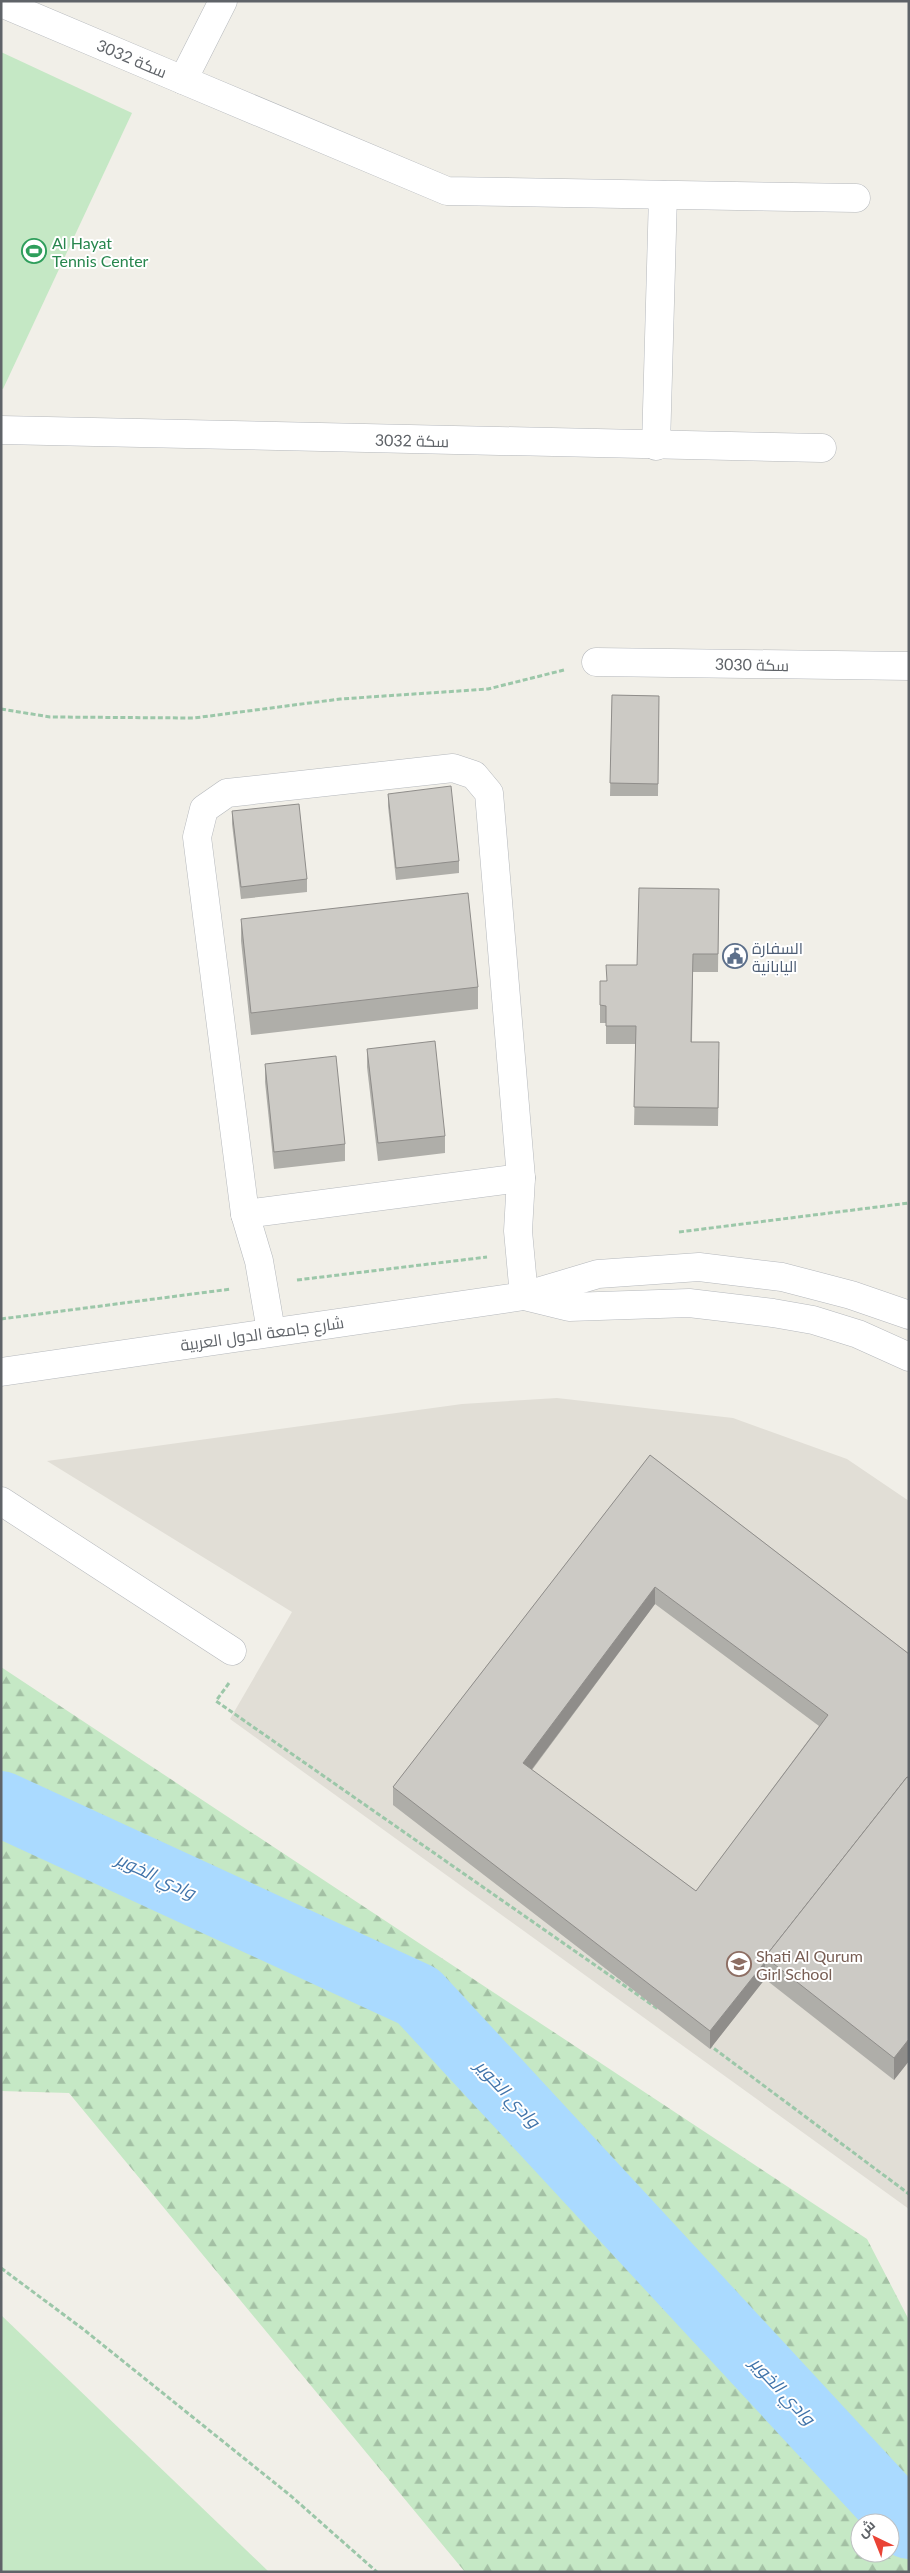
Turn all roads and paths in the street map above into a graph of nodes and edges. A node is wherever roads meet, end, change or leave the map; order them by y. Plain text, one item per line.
1 (222, 1) edge
2 (1, 3) edge
3 (183, 80) junction
4 (663, 195) junction
5 (856, 198) dead end
6 (1, 430) edge
7 (656, 446) junction
8 (822, 448) dead end
9 (596, 662) joint
10 (909, 666) edge
11 (1, 709) edge
12 (521, 1178) junction
13 (245, 1214) junction
14 (263, 1285) junction
15 (524, 1296) junction
16 (909, 1315) edge
17 (1, 1319) edge
18 (271, 1331) junction
19 (909, 1357) edge
20 (1, 1372) edge
21 (1, 1501) edge
22 (232, 1651) joint
23 (665, 2013) edge
24 (705, 2042) edge
25 (909, 2194) edge
26 (1, 2268) edge
27 (377, 2572) edge

1 - 3 street, سكة 3032
2 - 3 street, سكة 3032
3 - 4 street
4 - 5 street
4 - 7 street
6 - 7 street, سكة 3032
7 - 8 street, سكة 3032
9 - 10 street, سكة 3030
9 - 11 path
12 - 13 street
12 - 13 street
12 - 15 street
13 - 14 street
14 - 17 path
14 - 18 street
15 - 16 street, شارع جامعة الدول العربية
15 - 18 street, شارع جامعة الدول العربية
15 - 19 street, شارع جامعة الدول العربية
18 - 20 street, شارع جامعة الدول العربية
21 - 22 street
22 - 23 path
24 - 25 path
26 - 27 path

